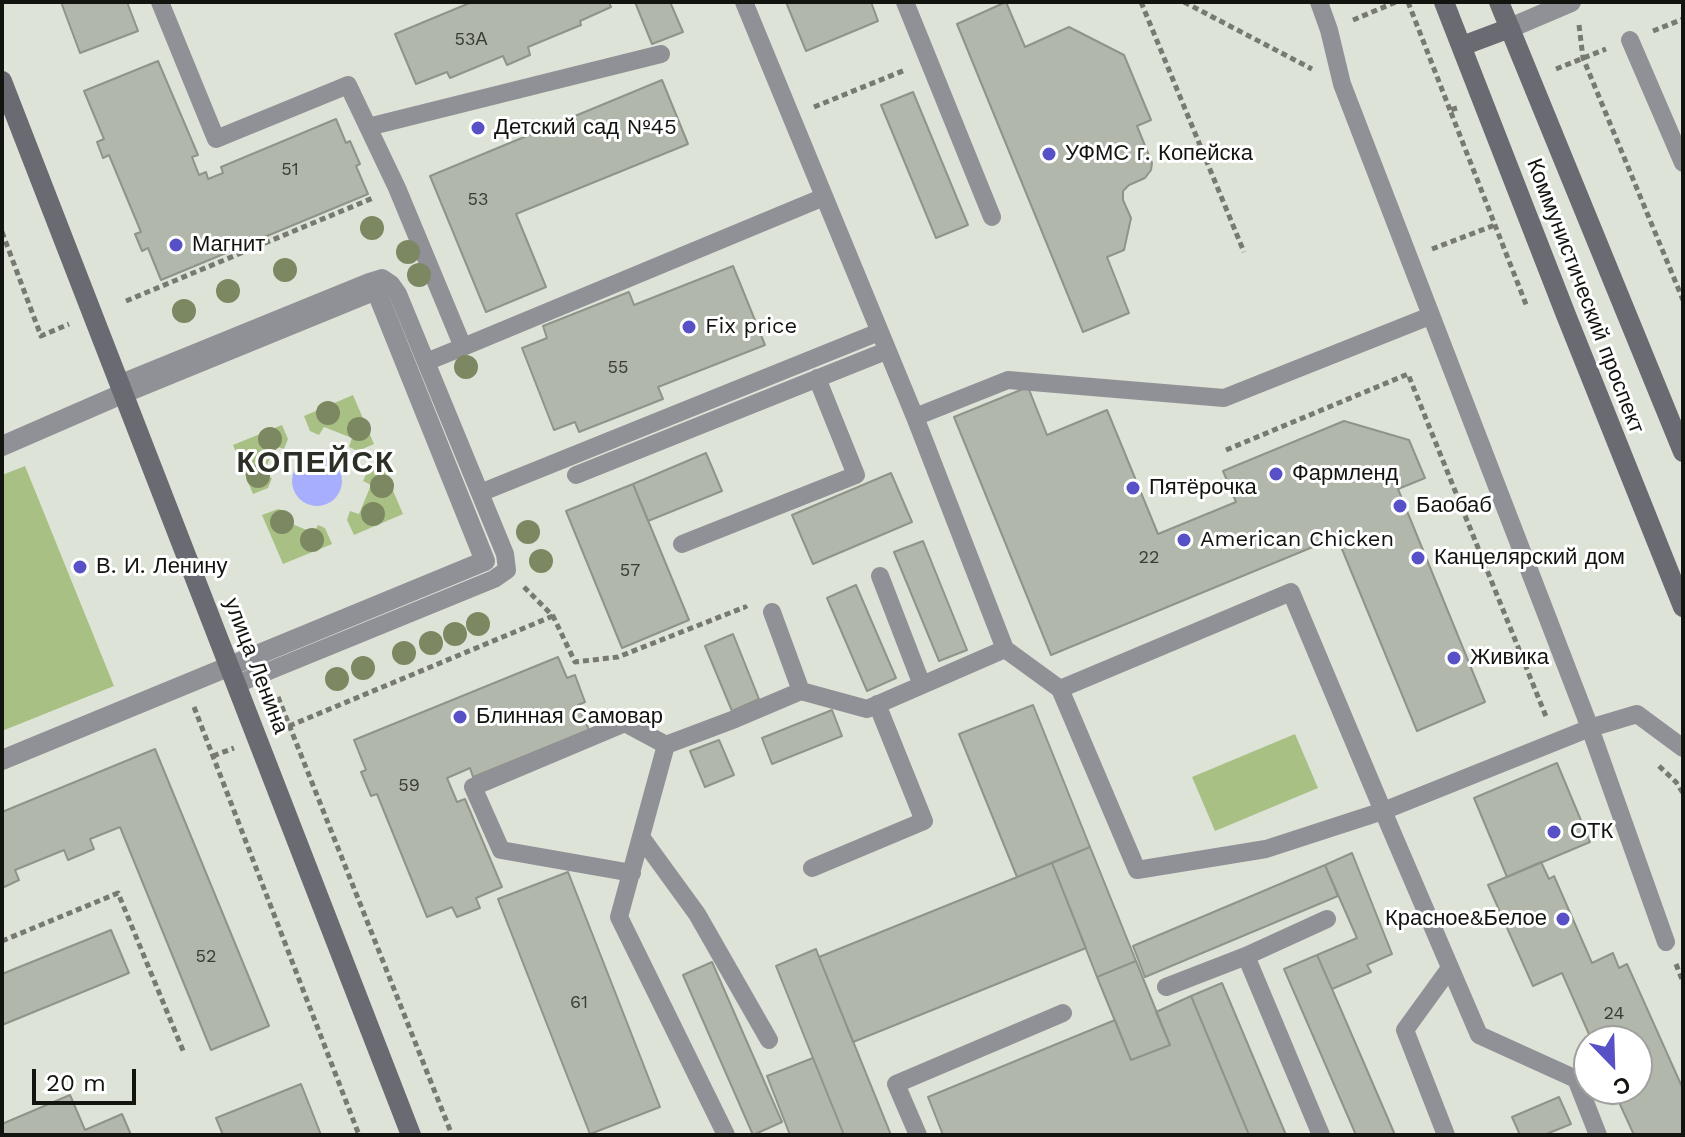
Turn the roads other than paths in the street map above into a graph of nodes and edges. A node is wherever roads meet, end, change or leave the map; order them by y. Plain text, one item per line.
1 (160, 2) edge
2 (744, 2) edge
3 (905, 2) edge
4 (1319, 2) edge
5 (1444, 2) edge
6 (1499, 2) edge
7 (1571, 2) edge
8 (1510, 28) junction
9 (1630, 40) dead end
10 (1462, 46) junction
11 (661, 54) dead end
12 (2, 81) edge
13 (368, 127) junction
14 (1683, 163) edge
15 (824, 197) junction
16 (992, 217) dead end
17 (1430, 316) junction
18 (879, 332) junction
19 (463, 347) junction
20 (886, 351) junction
21 (426, 362) junction
22 (817, 378) junction
23 (122, 388) junction
24 (915, 417) junction
25 (2, 446) edge
26 (1683, 452) edge
27 (576, 475) dead end
28 (480, 493) junction
29 (682, 544) dead end
30 (880, 576) dead end
31 (1683, 607) edge
32 (772, 612) dead end
33 (1005, 649) junction
34 (233, 675) junction
35 (922, 685) junction
36 (1060, 689) junction
37 (801, 691) junction
38 (877, 704) junction
39 (1590, 728) junction
40 (666, 745) junction
41 (1683, 748) edge
42 (2, 760) edge
43 (1383, 811) junction
44 (641, 837) junction
45 (812, 868) dead end
46 (632, 873) junction
47 (1327, 919) dead end
48 (1666, 942) dead end
49 (1246, 956) junction
50 (1450, 968) junction
51 (1166, 987) dead end
52 (1063, 1013) dead end
53 (769, 1040) dead end
54 (411, 1135) edge
55 (726, 1135) edge
56 (918, 1135) edge
57 (1321, 1135) edge
58 (1446, 1135) edge
59 (1598, 1135) edge

1 - 13 lane
2 - 15 lane
3 - 16 lane
4 - 17 lane
5 - 10 street, Коммунистический проспект
6 - 8 street
7 - 8 street
8 - 10 street
8 - 26 street
9 - 14 lane
10 - 31 street, Коммунистический проспект
11 - 13 lane
12 - 23 street, улица Ленина
13 - 19 lane
15 - 18 lane
15 - 19 lane
17 - 24 lane
17 - 39 lane
18 - 20 lane
18 - 28 lane
19 - 21 lane
20 - 22 lane
20 - 24 lane
21 - 23 lane
21 - 28 lane
22 - 27 lane
22 - 29 lane
23 - 25 street
23 - 34 street, улица Ленина
23 - 34 street
24 - 33 lane
28 - 34 lane
30 - 35 lane
32 - 37 lane
33 - 35 lane
33 - 36 lane
34 - 42 street
34 - 54 street, улица Ленина
35 - 38 lane
36 - 43 lane
36 - 43 lane
37 - 38 lane
37 - 40 lane
38 - 45 lane
39 - 41 lane
39 - 43 lane
39 - 48 lane
40 - 44 lane
40 - 46 lane
43 - 50 lane
44 - 46 lane
44 - 53 lane
46 - 55 lane
47 - 49 lane
49 - 51 lane
49 - 57 lane
50 - 58 lane
50 - 59 lane
52 - 56 lane

